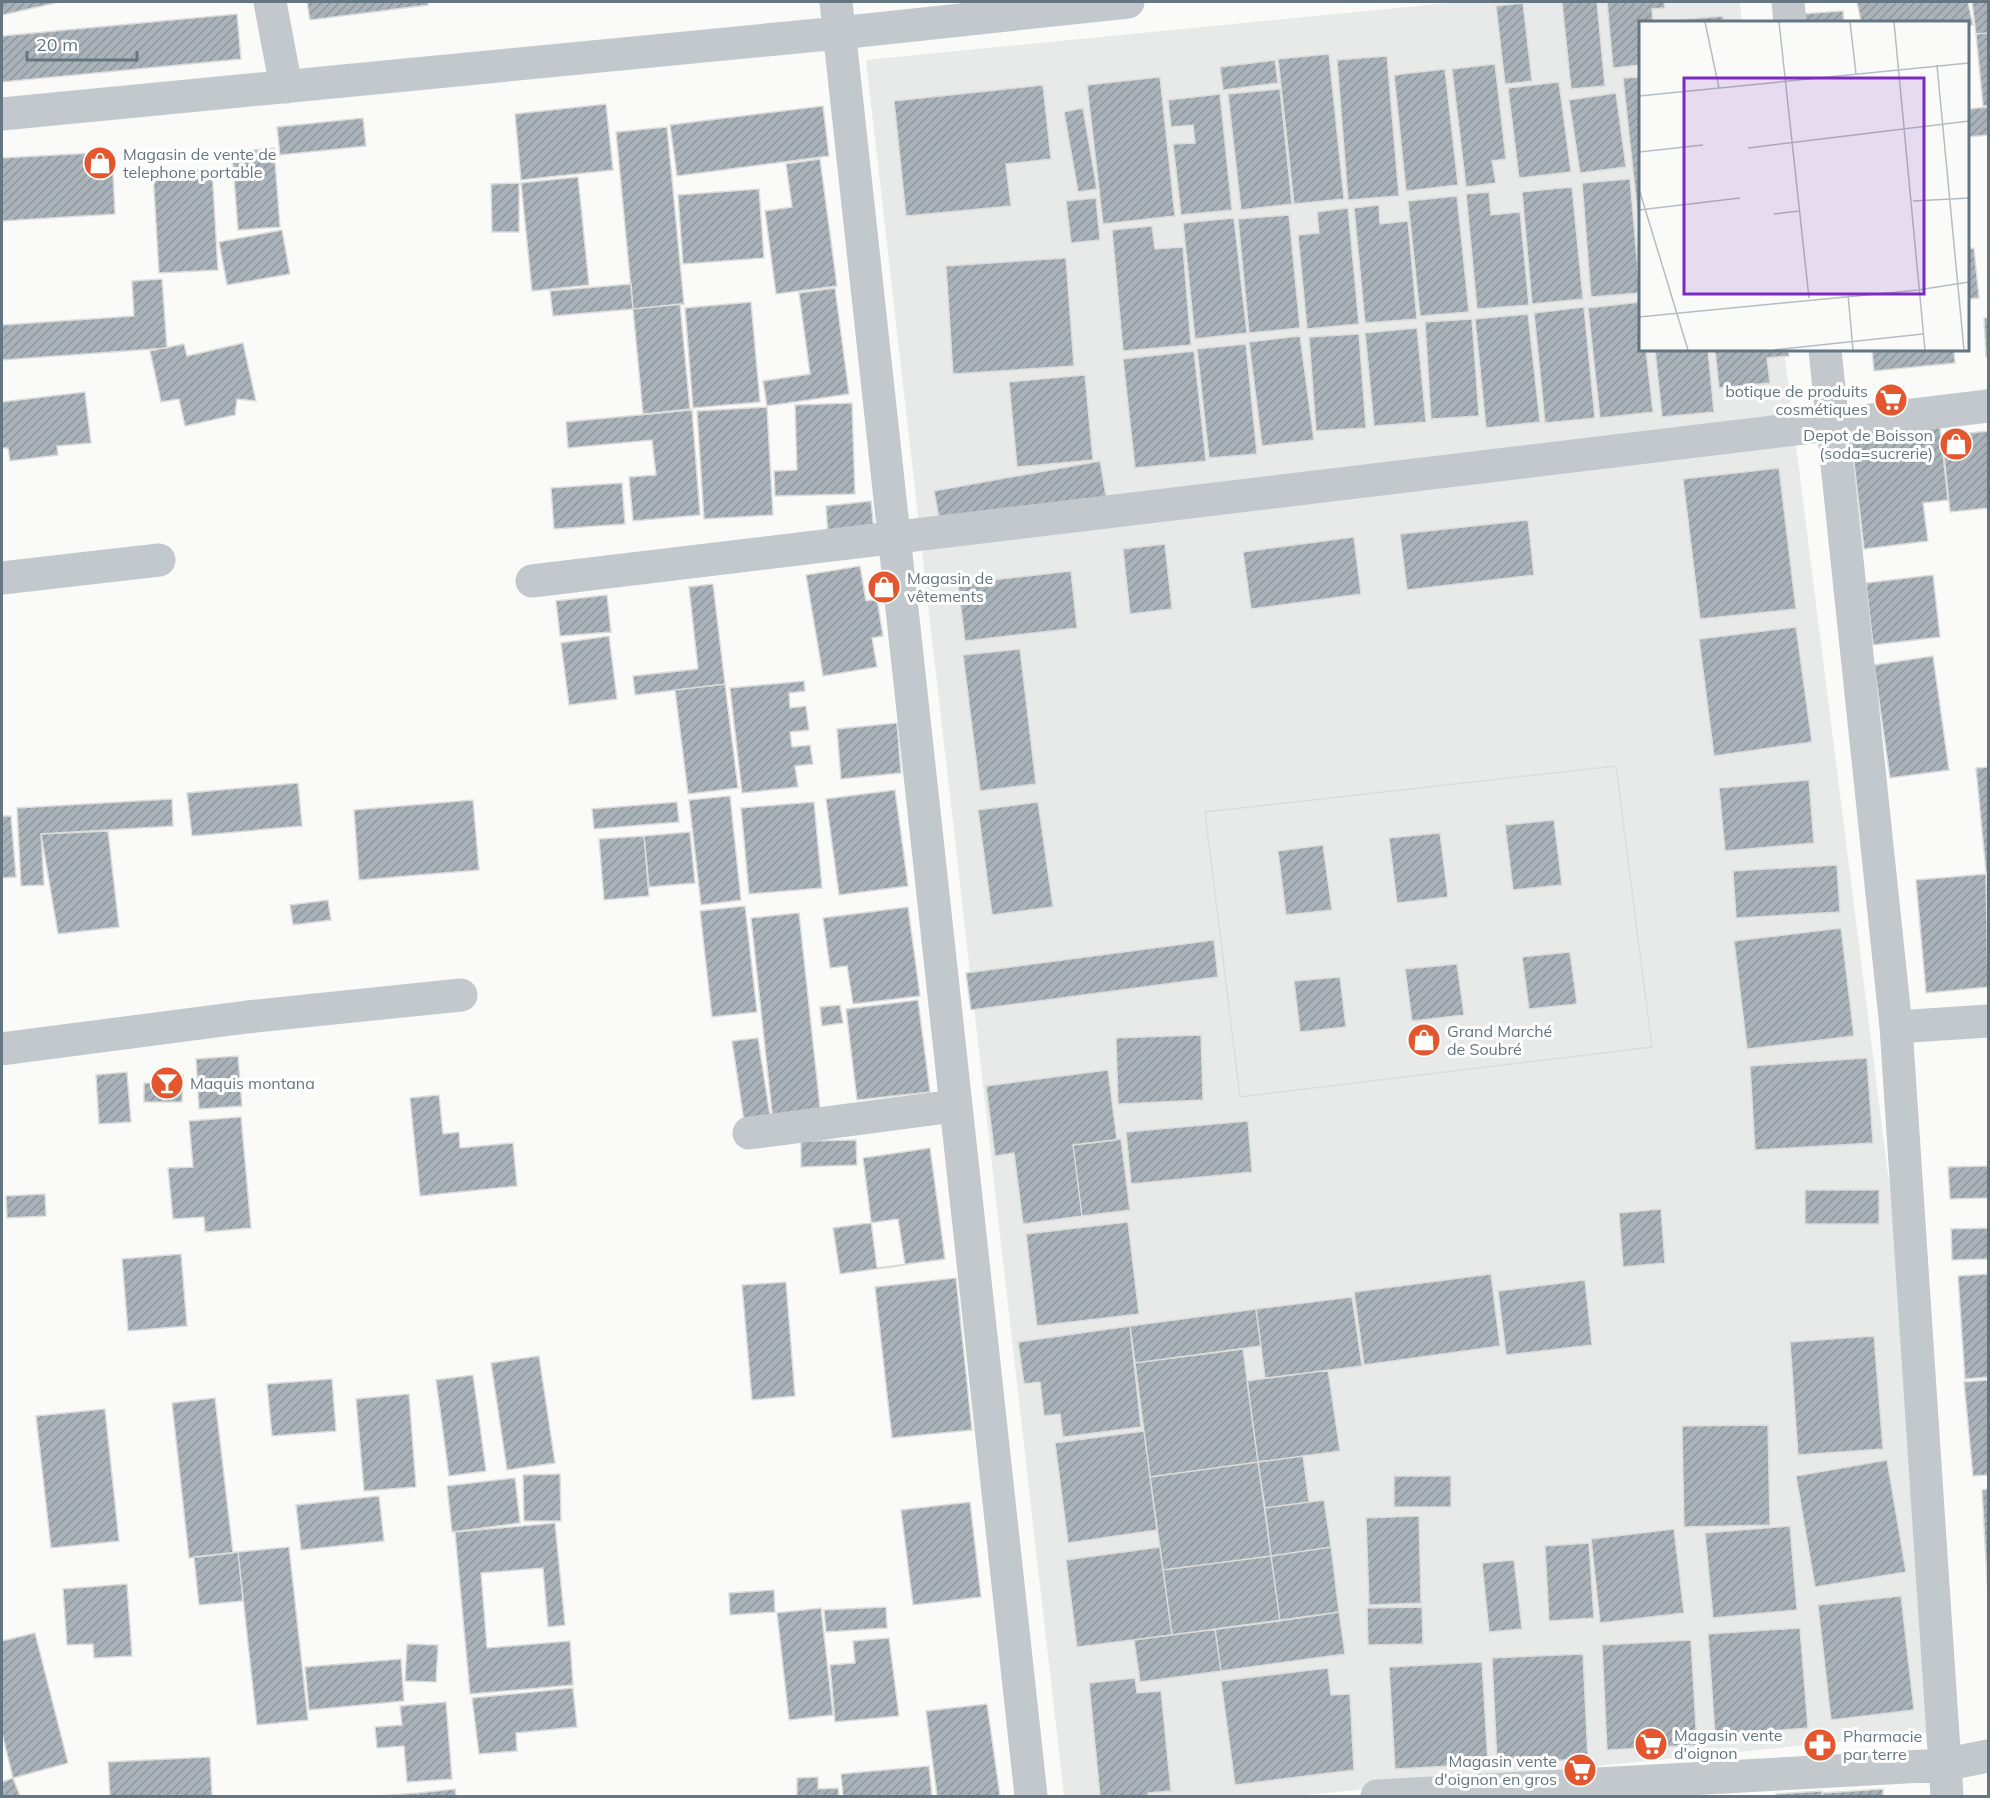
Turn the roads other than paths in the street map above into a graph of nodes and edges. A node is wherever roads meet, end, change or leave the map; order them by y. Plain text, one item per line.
1 (270, 2) edge
2 (1128, 2) edge
3 (1788, 2) edge
4 (837, 17) edge
5 (1790, 21) edge
6 (286, 87) junction
7 (2, 114) edge
8 (1825, 351) edge
9 (1989, 406) edge
10 (1833, 423) junction
11 (894, 538) junction
12 (159, 560) dead end
13 (2, 578) edge
14 (532, 581) dead end
15 (461, 995) dead end
16 (1989, 1021) edge
17 (1896, 1028) junction
18 (2, 1049) edge
19 (954, 1106) junction
20 (749, 1133) dead end
21 (1989, 1756) edge
22 (1945, 1781) edge
23 (1031, 1797) edge
24 (1377, 1797) edge

1 - 6 street
2 - 4 street
3 - 5 street
4 - 6 street
4 - 11 street
6 - 7 street
8 - 10 street
9 - 10 street
10 - 11 street
10 - 17 street
11 - 14 street
11 - 19 street
12 - 13 street
15 - 18 street
16 - 17 street
17 - 22 street
19 - 20 street
19 - 23 street
21 - 22 street
22 - 24 street

